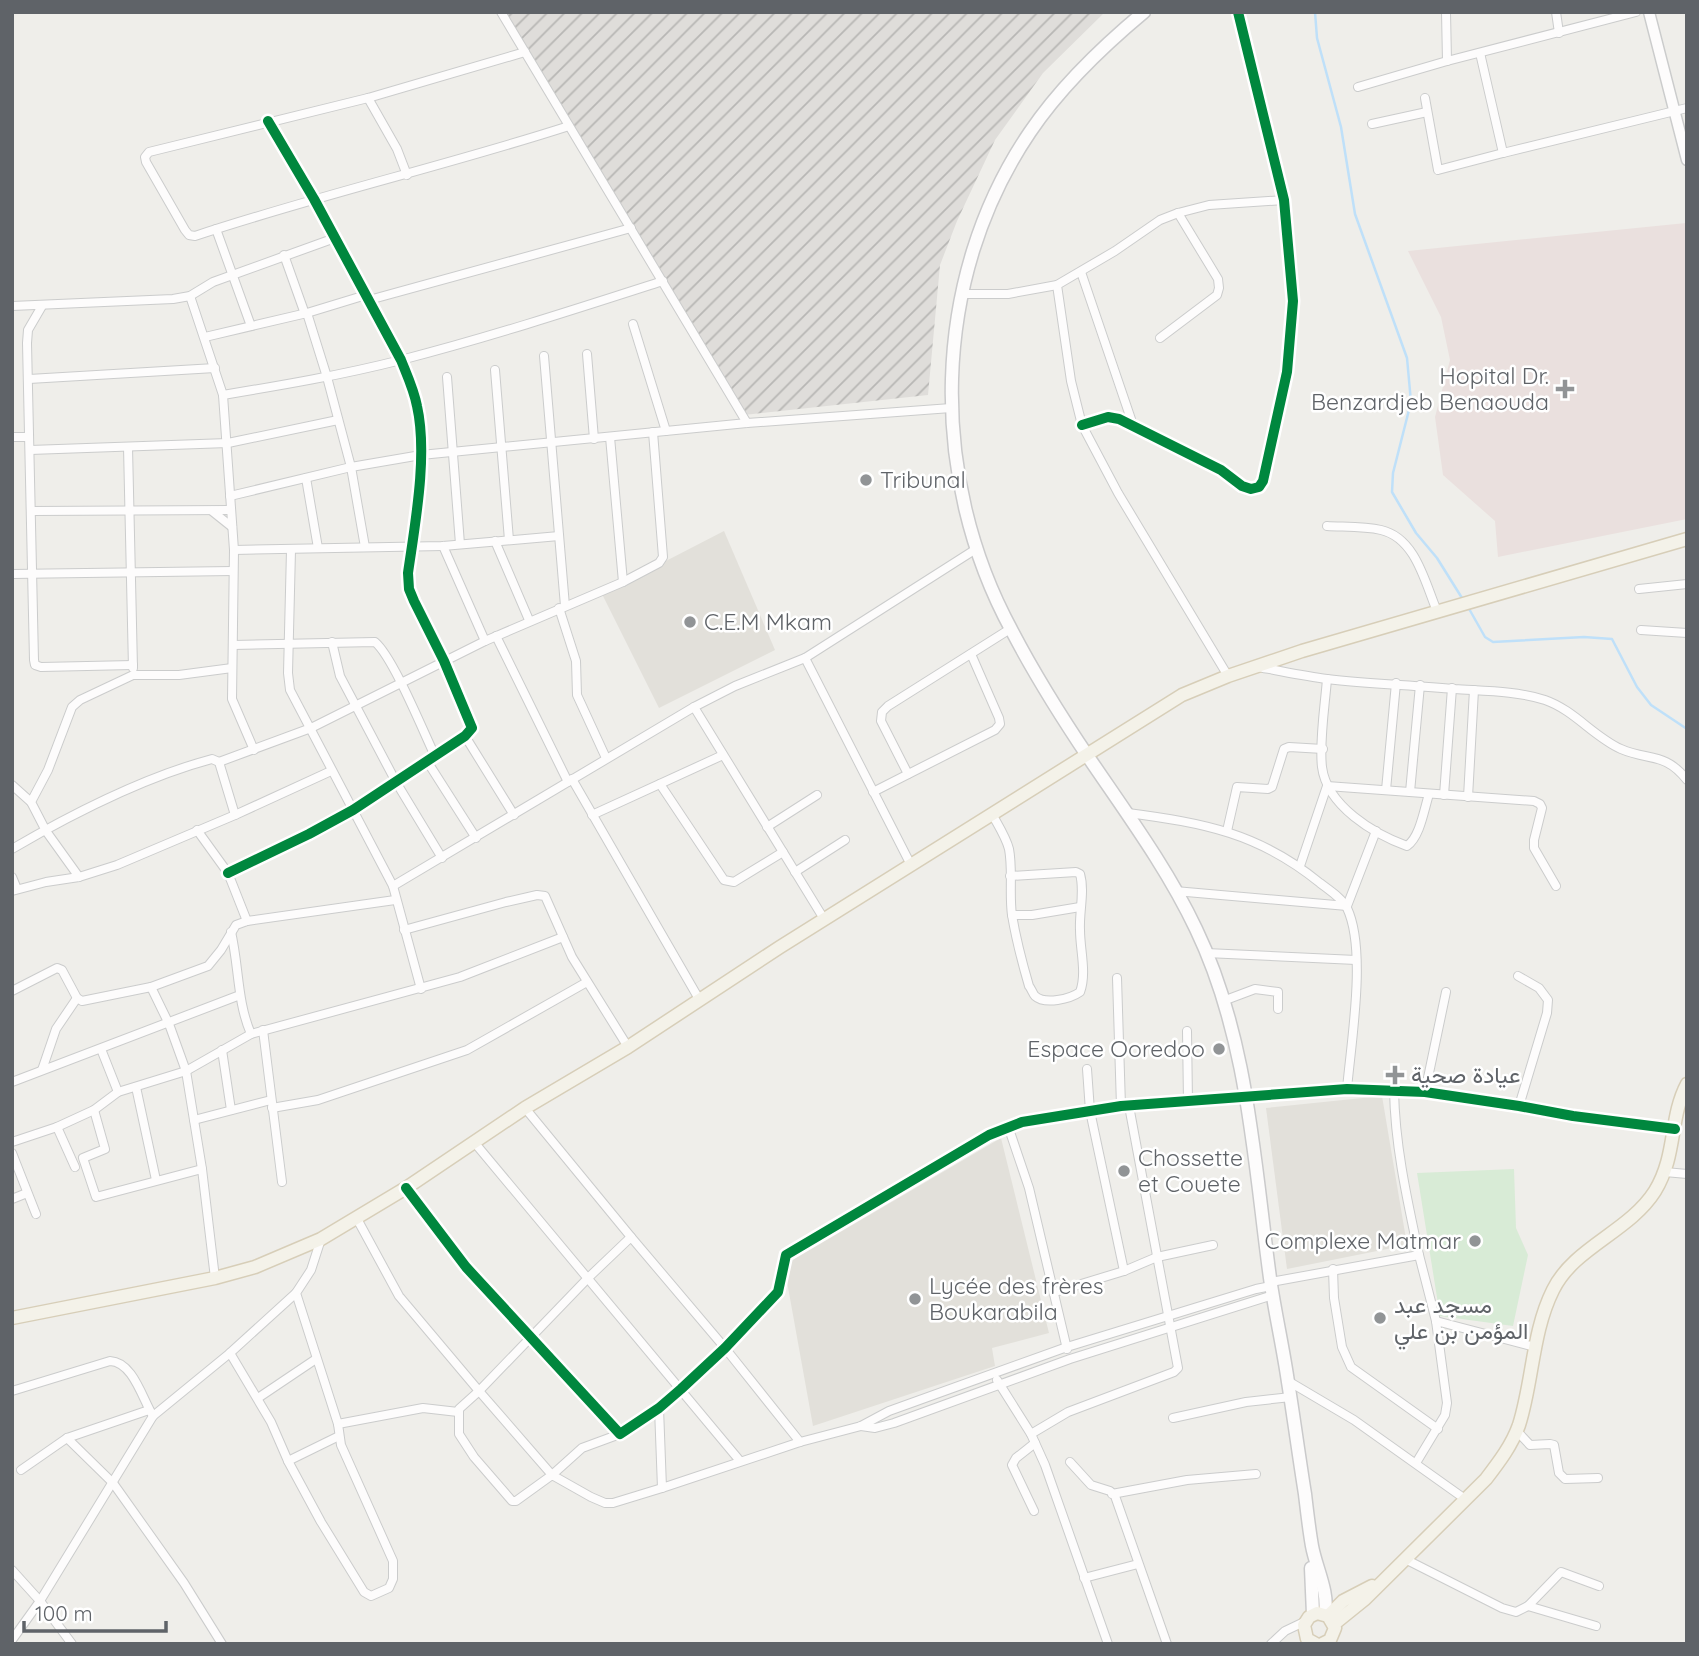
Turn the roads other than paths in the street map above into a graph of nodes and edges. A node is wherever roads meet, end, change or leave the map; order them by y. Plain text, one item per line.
1 (501, 12) edge
2 (1144, 12) edge
3 (1238, 12) edge
4 (1446, 12) edge
5 (1556, 12) edge
6 (1636, 12) edge
7 (1649, 12) edge
8 (1559, 33) junction
9 (525, 52) junction
10 (1480, 53) junction
11 (1447, 61) junction
12 (1358, 87) dead end
13 (368, 98) junction
14 (1425, 98) dead end
15 (1687, 108) edge
16 (1674, 110) junction
17 (1427, 112) junction
18 (268, 121) junction
19 (1372, 124) dead end
20 (569, 126) junction
21 (1503, 153) junction
22 (1687, 160) edge
23 (407, 175) junction
24 (314, 199) junction
25 (1284, 201) junction
26 (1178, 212) junction
27 (631, 228) junction
28 (216, 229) junction
29 (335, 238) junction
30 (284, 255) junction
31 (1081, 272) junction
32 (232, 275) junction
33 (663, 281) junction
34 (1057, 285) junction
35 (961, 294) junction
36 (190, 296) junction
37 (367, 298) junction
38 (12, 306) edge
39 (42, 306) junction
40 (306, 314) junction
41 (633, 324) dead end
42 (251, 326) junction
43 (205, 337) junction
44 (1160, 338) dead end
45 (587, 354) dead end
46 (544, 356) dead end
47 (401, 360) junction
48 (215, 368) junction
49 (495, 370) dead end
50 (327, 377) junction
51 (447, 377) dead end
52 (29, 379) junction
53 (223, 396) junction
54 (951, 408) junction
55 (338, 420) junction
56 (747, 423) junction
57 (1082, 425) junction
58 (1133, 425) junction
59 (666, 431) junction
60 (653, 432) junction
61 (12, 437) edge
62 (29, 437) junction
63 (610, 437) junction
64 (594, 439) junction
65 (228, 443) junction
66 (550, 443) junction
67 (128, 447) junction
68 (503, 447) junction
69 (30, 450) junction
70 (453, 452) junction
71 (421, 454) junction
72 (351, 467) junction
73 (306, 478) junction
74 (230, 496) junction
75 (231, 510) junction
76 (31, 511) junction
77 (130, 511) junction
78 (212, 511) junction
79 (1327, 526) dead end
80 (232, 527) junction
81 (559, 536) junction
82 (1687, 539) edge
83 (509, 540) junction
84 (495, 541) junction
85 (460, 544) junction
86 (412, 546) junction
87 (443, 546) junction
88 (365, 547) junction
89 (318, 548) junction
90 (976, 549) junction
91 (234, 550) junction
92 (291, 550) junction
93 (233, 571) junction
94 (31, 573) junction
95 (131, 573) junction
96 (12, 574) edge
97 (623, 582) junction
98 (1687, 584) edge
99 (1639, 589) dead end
100 (562, 607) junction
101 (1444, 610) junction
102 (529, 620) junction
103 (1010, 629) junction
104 (1641, 630) dead end
105 (1687, 634) edge
106 (496, 636) junction
107 (485, 641) junction
108 (332, 642) junction
109 (290, 643) junction
110 (233, 645) junction
111 (971, 654) junction
112 (805, 658) junction
113 (444, 661) junction
114 (1256, 666) junction
115 (232, 668) junction
116 (133, 670) junction
117 (1228, 676) junction
118 (1327, 679) junction
119 (400, 683) junction
120 (1396, 683) junction
121 (1420, 685) junction
122 (1452, 688) junction
123 (1474, 690) junction
124 (356, 705) junction
125 (694, 707) junction
126 (311, 728) junction
127 (465, 736) junction
128 (254, 750) junction
129 (1323, 750) junction
130 (1087, 754) junction
131 (723, 755) junction
132 (431, 758) junction
133 (607, 758) junction
134 (219, 762) junction
135 (331, 771) junction
136 (908, 774) junction
137 (570, 780) junction
138 (1687, 780) edge
139 (396, 782) junction
140 (660, 784) junction
141 (12, 785) edge
142 (1327, 786) junction
143 (1386, 790) junction
144 (873, 792) junction
145 (1410, 792) junction
146 (1429, 794) junction
147 (817, 795) dead end
148 (1444, 795) junction
149 (1468, 797) junction
150 (31, 802) junction
151 (353, 810) junction
152 (1128, 813) junction
153 (992, 814) junction
154 (235, 815) junction
155 (514, 815) junction
156 (592, 815) junction
157 (767, 827) junction
158 (197, 830) junction
159 (46, 831) junction
160 (1227, 831) junction
161 (1376, 831) junction
162 (476, 838) junction
163 (845, 839) dead end
164 (12, 849) edge
165 (783, 852) junction
166 (442, 858) junction
167 (911, 865) junction
168 (1300, 866) junction
169 (795, 872) junction
170 (228, 873) junction
171 (1010, 876) junction
172 (12, 877) edge
173 (79, 877) junction
174 (393, 886) junction
175 (1556, 886) dead end
176 (15, 890) edge
177 (1175, 891) junction
178 (395, 900) junction
179 (1347, 906) junction
180 (1080, 907) junction
181 (1012, 915) junction
182 (824, 919) junction
183 (247, 921) junction
184 (404, 930) junction
185 (231, 932) junction
186 (563, 937) junction
187 (1206, 953) junction
188 (1356, 960) junction
189 (1518, 976) dead end
190 (1116, 978) dead end
191 (587, 982) junction
192 (151, 987) junction
193 (421, 989) junction
194 (12, 991) edge
195 (1446, 992) dead end
196 (240, 995) junction
197 (77, 998) junction
198 (699, 999) junction
199 (1223, 1001) junction
200 (1278, 1009) dead end
201 (169, 1024) junction
202 (263, 1030) junction
203 (1187, 1031) dead end
204 (250, 1034) junction
205 (628, 1047) junction
206 (101, 1049) junction
207 (222, 1050) junction
208 (1087, 1069) dead end
209 (42, 1070) junction
210 (186, 1071) junction
211 (12, 1082) edge
212 (1687, 1084) edge
213 (136, 1087) junction
214 (1347, 1089) junction
215 (1394, 1090) junction
216 (118, 1092) junction
217 (1425, 1093) junction
218 (1245, 1096) junction
219 (1188, 1102) junction
220 (272, 1104) junction
221 (1125, 1106) junction
222 (1519, 1106) junction
223 (525, 1108) junction
224 (94, 1110) junction
225 (231, 1110) junction
226 (1090, 1111) junction
227 (194, 1120) junction
228 (1008, 1126) junction
229 (57, 1127) junction
230 (1675, 1129) junction
231 (12, 1142) edge
232 (474, 1142) junction
233 (12, 1153) edge
234 (75, 1167) dead end
235 (202, 1169) junction
236 (1665, 1172) junction
237 (1687, 1174) edge
238 (156, 1180) junction
239 (282, 1182) dead end
240 (406, 1188) junction
241 (27, 1193) junction
242 (12, 1199) edge
243 (36, 1214) dead end
244 (356, 1216) junction
245 (631, 1237) junction
246 (321, 1238) junction
247 (1213, 1245) dead end
248 (1419, 1255) junction
249 (1157, 1257) junction
250 (1333, 1269) junction
251 (1125, 1271) junction
252 (215, 1278) junction
253 (588, 1278) junction
254 (1272, 1288) junction
255 (1055, 1292) junction
256 (296, 1293) junction
257 (1168, 1316) junction
258 (12, 1318) edge
259 (1436, 1321) junction
260 (1171, 1326) junction
261 (532, 1336) junction
262 (1067, 1347) junction
263 (1535, 1347) junction
264 (725, 1348) junction
265 (230, 1353) junction
266 (316, 1359) junction
267 (1070, 1359) junction
268 (995, 1372) junction
269 (1288, 1381) junction
270 (999, 1384) junction
271 (681, 1389) junction
272 (12, 1391) edge
273 (479, 1391) junction
274 (1291, 1397) junction
275 (258, 1398) junction
276 (659, 1408) junction
277 (458, 1412) junction
278 (151, 1413) junction
279 (1173, 1418) dead end
280 (338, 1424) junction
281 (860, 1426) junction
282 (1438, 1429) junction
283 (1517, 1430) junction
284 (620, 1434) junction
285 (1031, 1434) junction
286 (339, 1436) junction
287 (67, 1438) junction
288 (800, 1442) junction
289 (1035, 1443) junction
290 (288, 1461) junction
291 (740, 1461) junction
292 (1070, 1462) dead end
293 (1416, 1463) junction
294 (21, 1470) dead end
295 (1256, 1474) dead end
296 (552, 1475) junction
297 (1598, 1478) dead end
298 (113, 1483) junction
299 (662, 1488) junction
300 (1112, 1493) junction
301 (1465, 1499) junction
302 (1034, 1511) dead end
303 (1405, 1559) junction
304 (1138, 1564) junction
305 (12, 1570) edge
306 (1084, 1578) junction
307 (1599, 1586) dead end
308 (40, 1601) junction
309 (1528, 1606) junction
310 (1318, 1620) junction
311 (1596, 1626) dead end
312 (12, 1640) edge
313 (1318, 1643) edge
314 (72, 1644) edge
315 (222, 1644) edge
316 (1108, 1644) edge
317 (1167, 1644) edge
318 (1271, 1644) edge
319 (1293, 1644) edge

1 - 9 street
2 - 35 main road
3 - 25 street
4 - 11 street
5 - 8 street
6 - 8 street
7 - 16 street
8 - 10 street
9 - 13 street
9 - 20 street
10 - 11 street
10 - 21 street
11 - 12 street
13 - 18 street
13 - 23 street
14 - 17 street
15 - 16 street
16 - 21 street
16 - 22 street
17 - 19 street
17 - 21 street
18 - 24 street
18 - 28 street
20 - 23 street
20 - 27 street
23 - 24 street
24 - 28 street
24 - 29 street
25 - 26 street
25 - 58 street
26 - 31 street
26 - 44 street
27 - 33 street
27 - 37 street
28 - 32 street
29 - 30 street
29 - 37 street
30 - 32 street
30 - 40 street
31 - 34 street
31 - 58 street
32 - 36 street
32 - 42 street
33 - 47 street
33 - 56 street
34 - 35 street
34 - 57 street
35 - 54 main road
36 - 39 street
36 - 43 street
37 - 40 street
37 - 47 street
38 - 39 street
39 - 52 street
40 - 42 street
40 - 50 street
41 - 59 street
42 - 43 street
43 - 48 street
45 - 64 street
46 - 66 street
47 - 50 street
47 - 71 street
48 - 52 street
48 - 53 street
49 - 68 street
50 - 53 street
50 - 55 street
51 - 70 street
52 - 62 street
53 - 65 street
54 - 56 street
54 - 90 main road
55 - 65 street
55 - 72 street
56 - 59 street
57 - 58 street
57 - 117 street
59 - 60 street
60 - 63 street
60 - 97 street
61 - 62 street
62 - 69 street
63 - 64 street
63 - 97 street
64 - 66 street
65 - 67 street
65 - 74 street
66 - 68 street
66 - 81 street
67 - 69 street
67 - 77 street
68 - 70 street
68 - 83 street
69 - 76 street
70 - 71 street
70 - 85 street
71 - 72 street
71 - 86 street
72 - 73 street
72 - 88 street
73 - 74 street
73 - 89 street
74 - 75 street
75 - 78 street
75 - 80 street
76 - 77 street
76 - 94 street
77 - 78 street
77 - 95 street
78 - 80 street
79 - 101 street
80 - 91 street
81 - 83 street
81 - 100 street
82 - 101 main road
83 - 84 street
84 - 85 street
84 - 102 street
85 - 87 street
86 - 87 street
86 - 88 street
86 - 113 street
87 - 107 street
88 - 89 street
89 - 92 street
90 - 103 main road
90 - 112 street
91 - 92 street
91 - 93 street
92 - 109 street
93 - 95 street
93 - 110 street
94 - 95 street
94 - 96 street
94 - 116 street
95 - 116 street
97 - 100 street
98 - 99 street
100 - 102 street
100 - 133 street
101 - 114 main road
102 - 106 street
103 - 111 street
103 - 130 main road
104 - 105 street
106 - 107 street
106 - 137 street
107 - 113 street
108 - 109 street
108 - 119 street
108 - 124 street
109 - 110 street
109 - 126 street
110 - 115 street
111 - 136 street
111 - 136 street
112 - 125 street
112 - 144 street
113 - 119 street
113 - 127 street
114 - 117 main road
114 - 118 street
115 - 116 street
115 - 128 street
116 - 150 street
117 - 130 main road
118 - 120 street
118 - 129 street
119 - 124 street
119 - 132 street
120 - 121 street
120 - 143 street
121 - 122 street
121 - 145 street
122 - 123 street
122 - 148 street
123 - 138 street
123 - 149 street
124 - 126 street
124 - 139 street
125 - 131 street
125 - 133 street
126 - 128 street
126 - 135 street
127 - 132 street
127 - 155 street
128 - 134 street
129 - 142 street
129 - 160 street
130 - 152 main road
130 - 153 main road
131 - 140 street
131 - 157 street
132 - 139 street
132 - 162 street
133 - 137 street
134 - 154 street
134 - 159 street
135 - 151 street
135 - 154 street
136 - 144 street
137 - 155 street
137 - 156 street
139 - 151 street
139 - 166 street
140 - 156 street
140 - 165 street
141 - 150 street
142 - 143 street
142 - 161 street
142 - 168 street
143 - 145 street
144 - 167 street
145 - 146 street
146 - 148 street
146 - 161 street
147 - 157 street
148 - 149 street
149 - 175 street
150 - 159 street
151 - 170 street
151 - 174 street
152 - 160 street
152 - 177 main road
153 - 167 main road
153 - 171 street
154 - 158 street
155 - 162 street
156 - 198 street
157 - 165 street
158 - 170 street
158 - 173 street
159 - 164 street
159 - 173 street
160 - 168 street
161 - 179 street
162 - 166 street
163 - 169 street
165 - 169 street
166 - 174 street
167 - 182 main road
168 - 179 street
169 - 182 street
170 - 183 street
171 - 180 street
171 - 181 street
172 - 176 street
173 - 176 street
174 - 178 street
177 - 179 street
177 - 187 main road
178 - 183 street
178 - 184 street
179 - 188 street
180 - 181 street
180 - 181 street
182 - 198 main road
183 - 185 street
184 - 186 street
184 - 193 street
185 - 192 street
185 - 196 street
186 - 191 street
186 - 193 street
187 - 188 street
187 - 199 main road
188 - 214 street
189 - 222 street
190 - 221 street
191 - 205 street
191 - 220 street
192 - 197 street
192 - 201 street
193 - 202 street
194 - 197 street
195 - 217 street
196 - 201 street
196 - 204 street
197 - 209 street
198 - 205 main road
199 - 200 street
199 - 218 main road
201 - 206 street
201 - 210 street
202 - 204 street
202 - 220 street
203 - 219 street
204 - 207 street
205 - 223 main road
206 - 209 street
206 - 216 street
207 - 210 street
207 - 225 street
208 - 226 street
209 - 211 street
210 - 213 street
210 - 227 street
212 - 230 main road
213 - 216 street
213 - 238 street
214 - 215 street
214 - 218 street
215 - 217 street
215 - 248 street
216 - 224 street
217 - 222 street
218 - 219 street
218 - 254 main road
219 - 221 street
220 - 225 street
220 - 239 street
221 - 226 street
221 - 249 street
222 - 230 street
223 - 232 main road
223 - 245 street
224 - 229 street
224 - 238 street
225 - 227 street
226 - 228 street
226 - 251 street
227 - 235 street
228 - 255 street
228 - 264 street
229 - 231 street
229 - 234 street
230 - 236 main road
232 - 240 main road
232 - 253 street
233 - 241 street
235 - 238 street
235 - 252 street
236 - 237 street
236 - 263 main road
240 - 244 main road
240 - 261 street
241 - 242 street
241 - 243 street
244 - 246 main road
244 - 273 street
245 - 253 street
245 - 264 street
246 - 252 main road
246 - 256 street
247 - 249 street
248 - 250 street
248 - 259 street
249 - 251 street
249 - 257 street
250 - 254 street
250 - 282 street
251 - 255 street
252 - 258 main road
253 - 261 street
253 - 271 street
254 - 257 street
254 - 260 street
254 - 269 main road
255 - 262 street
256 - 265 street
256 - 266 street
257 - 260 street
257 - 262 street
259 - 263 street
259 - 282 street
260 - 267 street
260 - 285 street
261 - 273 street
261 - 284 street
262 - 267 street
262 - 268 street
263 - 283 main road
264 - 271 street
264 - 288 street
265 - 275 street
265 - 278 street
266 - 275 street
266 - 280 street
267 - 270 street
268 - 270 street
268 - 281 street
269 - 274 main road
269 - 293 street
270 - 281 street
270 - 285 street
271 - 276 street
271 - 291 street
272 - 278 street
273 - 277 street
273 - 296 street
274 - 279 street
274 - 310 main road
275 - 290 street
276 - 284 street
276 - 299 street
277 - 280 street
277 - 296 street
278 - 287 street
278 - 298 street
280 - 286 street
281 - 288 street
282 - 293 street
283 - 297 street
283 - 301 main road
284 - 296 street
285 - 289 street
286 - 290 street
286 - 290 street
287 - 294 street
287 - 298 street
288 - 291 street
289 - 302 street
289 - 306 street
291 - 299 street
292 - 300 street
293 - 301 street
295 - 300 street
296 - 299 street
298 - 308 street
298 - 315 street
300 - 304 street
301 - 303 main road
303 - 309 street
303 - 310 main road
304 - 306 street
304 - 317 street
305 - 308 street
306 - 316 street
307 - 309 street
308 - 312 street
308 - 314 street
309 - 311 street
310 - 313 main road
310 - 313 main road
310 - 318 street
310 - 319 main road

